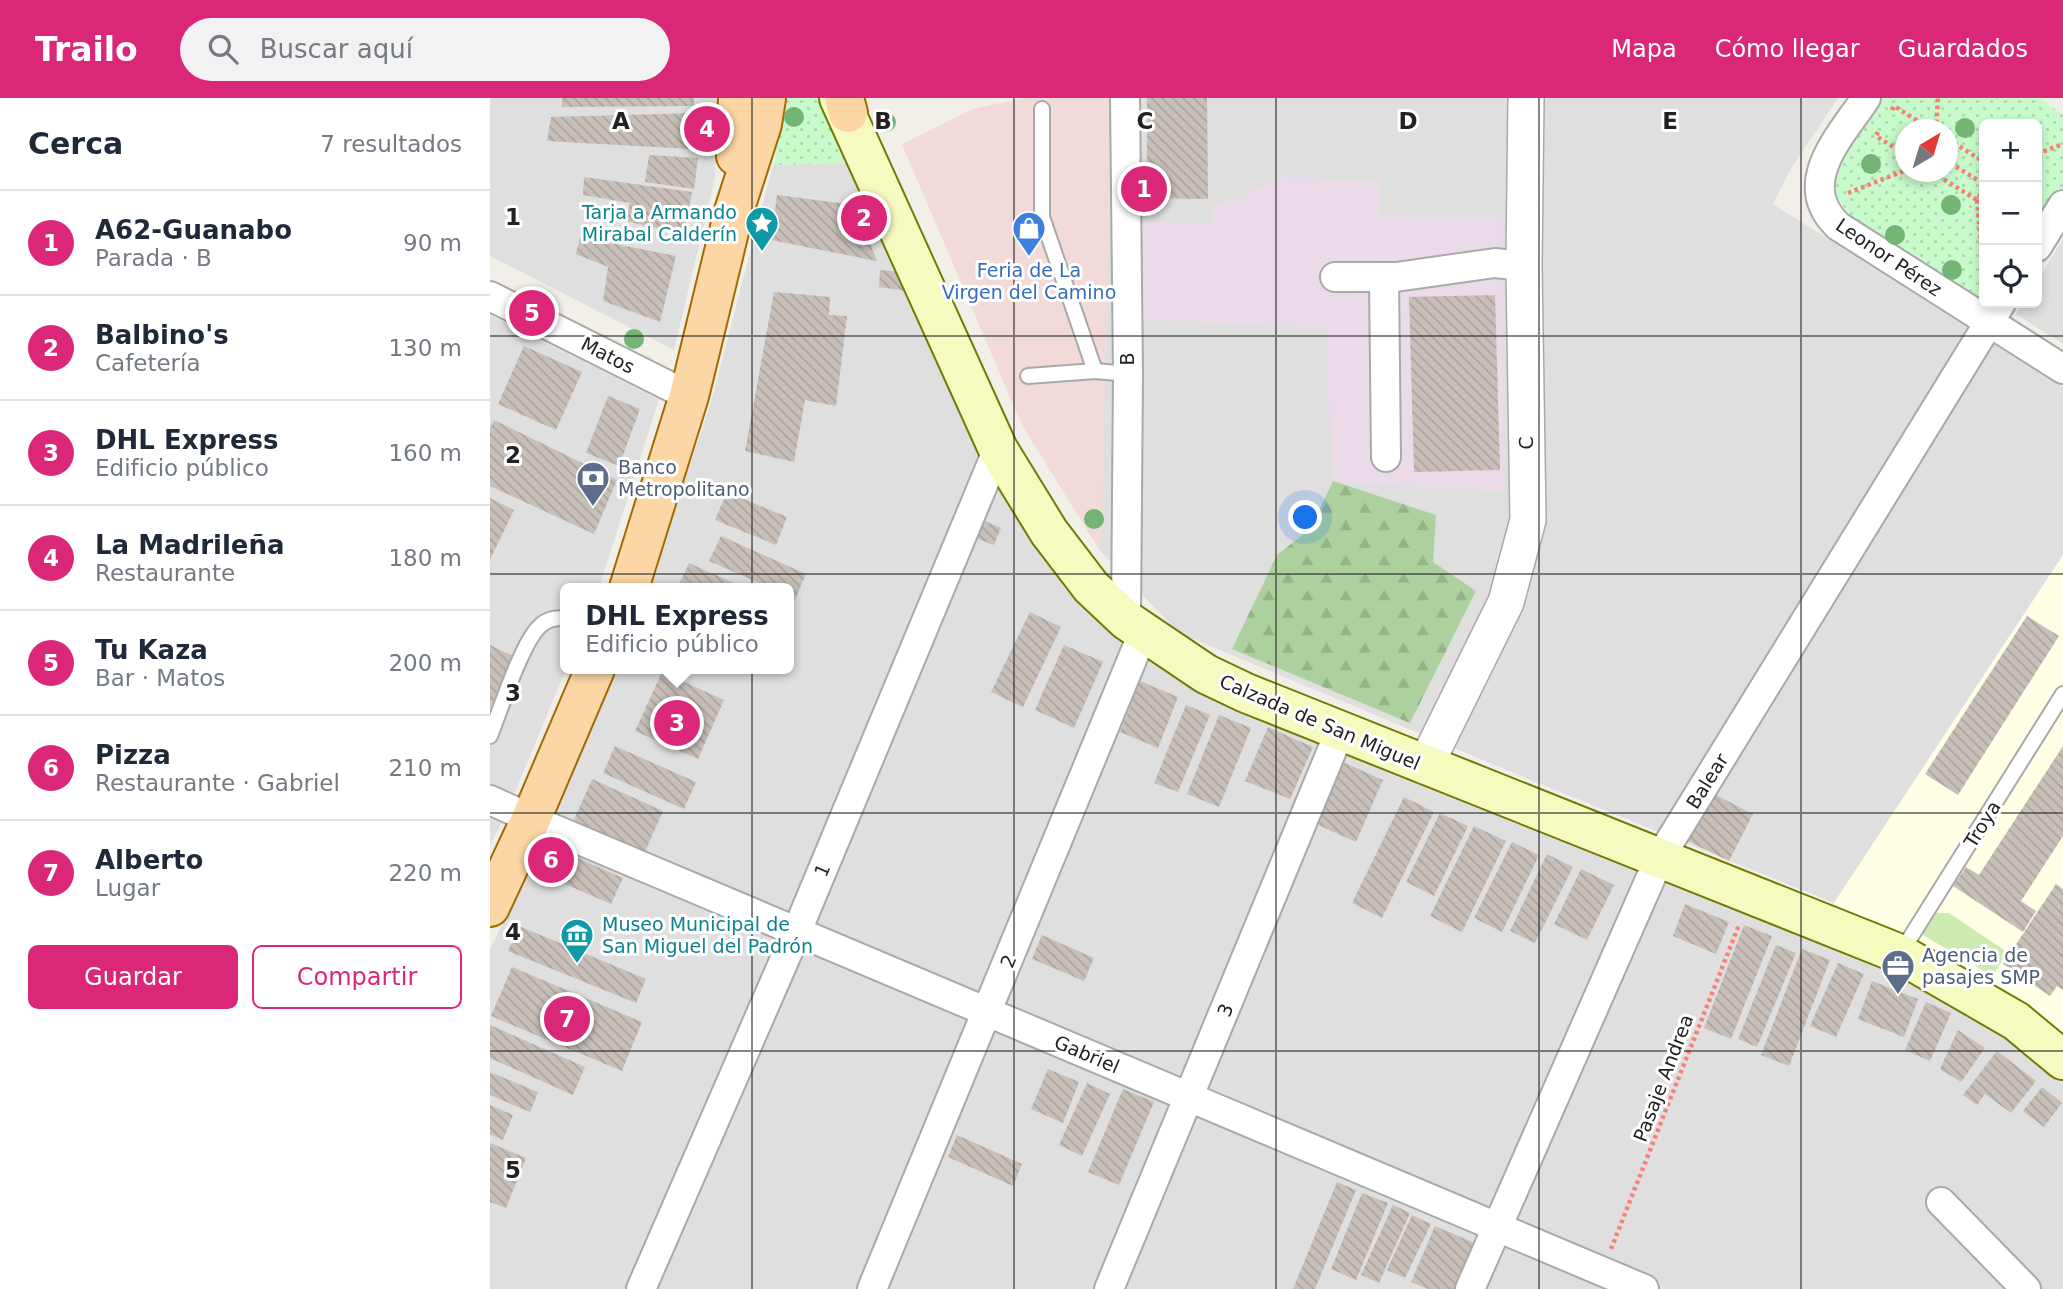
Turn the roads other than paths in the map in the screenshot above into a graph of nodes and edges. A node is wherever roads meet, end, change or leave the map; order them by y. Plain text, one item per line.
1 (1125, 98) edge
2 (1526, 98) edge
3 (1866, 98) edge
4 (844, 103) edge
5 (761, 104) edge
6 (1042, 110) dead end
7 (2063, 205) edge
8 (2038, 245) edge
9 (1524, 267) junction
10 (1335, 277) dead end
11 (1384, 277) junction
12 (490, 296) edge
13 (1995, 313) edge
14 (2063, 369) edge
15 (1095, 371) junction
16 (1128, 374) junction
17 (1027, 376) dead end
18 (689, 396) junction
19 (998, 449) junction
20 (1386, 457) dead end
21 (631, 583) edge
22 (560, 618) edge
23 (1134, 627) junction
24 (593, 674) edge
25 (2063, 694) edge
26 (1340, 731) junction
27 (490, 736) edge
28 (1425, 766) junction
29 (490, 800) edge
30 (531, 819) junction
31 (1658, 859) junction
32 (490, 908) edge
33 (797, 931) junction
34 (1900, 954) junction
35 (987, 1012) junction
36 (2063, 1060) edge
37 (1189, 1097) junction
38 (1941, 1202) dead end
39 (1497, 1227) junction
40 (641, 1289) edge
41 (872, 1289) edge
42 (1109, 1289) edge
43 (1470, 1289) edge
44 (1644, 1289) edge
45 (2026, 1289) edge

1 - 16 street, B
2 - 9 street, C
3 - 13 street, Leonor Pérez
4 - 19 main road, Calzada de San Miguel
5 - 18 main road
6 - 15 lane
7 - 8 street
9 - 11 street
9 - 28 street, C
10 - 11 street
11 - 20 street
12 - 18 street, Matos
13 - 14 street, Leonor Pérez
13 - 31 street, Balear
15 - 16 lane
15 - 17 lane
16 - 23 street, B
18 - 21 main road
19 - 23 main road, Calzada de San Miguel
19 - 33 street, 1
22 - 27 lane
23 - 26 main road, Calzada de San Miguel
23 - 35 street, 2
24 - 30 main road
25 - 34 lane, Troya
26 - 28 main road, Calzada de San Miguel
26 - 37 street, 3
28 - 31 main road, Calzada de San Miguel
29 - 30 street, Gabriel
30 - 32 main road
30 - 33 street, Gabriel
31 - 34 main road, Calzada de San Miguel
31 - 39 street, Balear
33 - 35 street, Gabriel
33 - 40 street, 1
34 - 36 main road, Calzada de San Miguel
35 - 37 street, Gabriel
35 - 41 street, 2
37 - 39 street, Gabriel
37 - 42 street, 3
38 - 45 street
39 - 43 street, Balear
39 - 44 street, Gabriel

